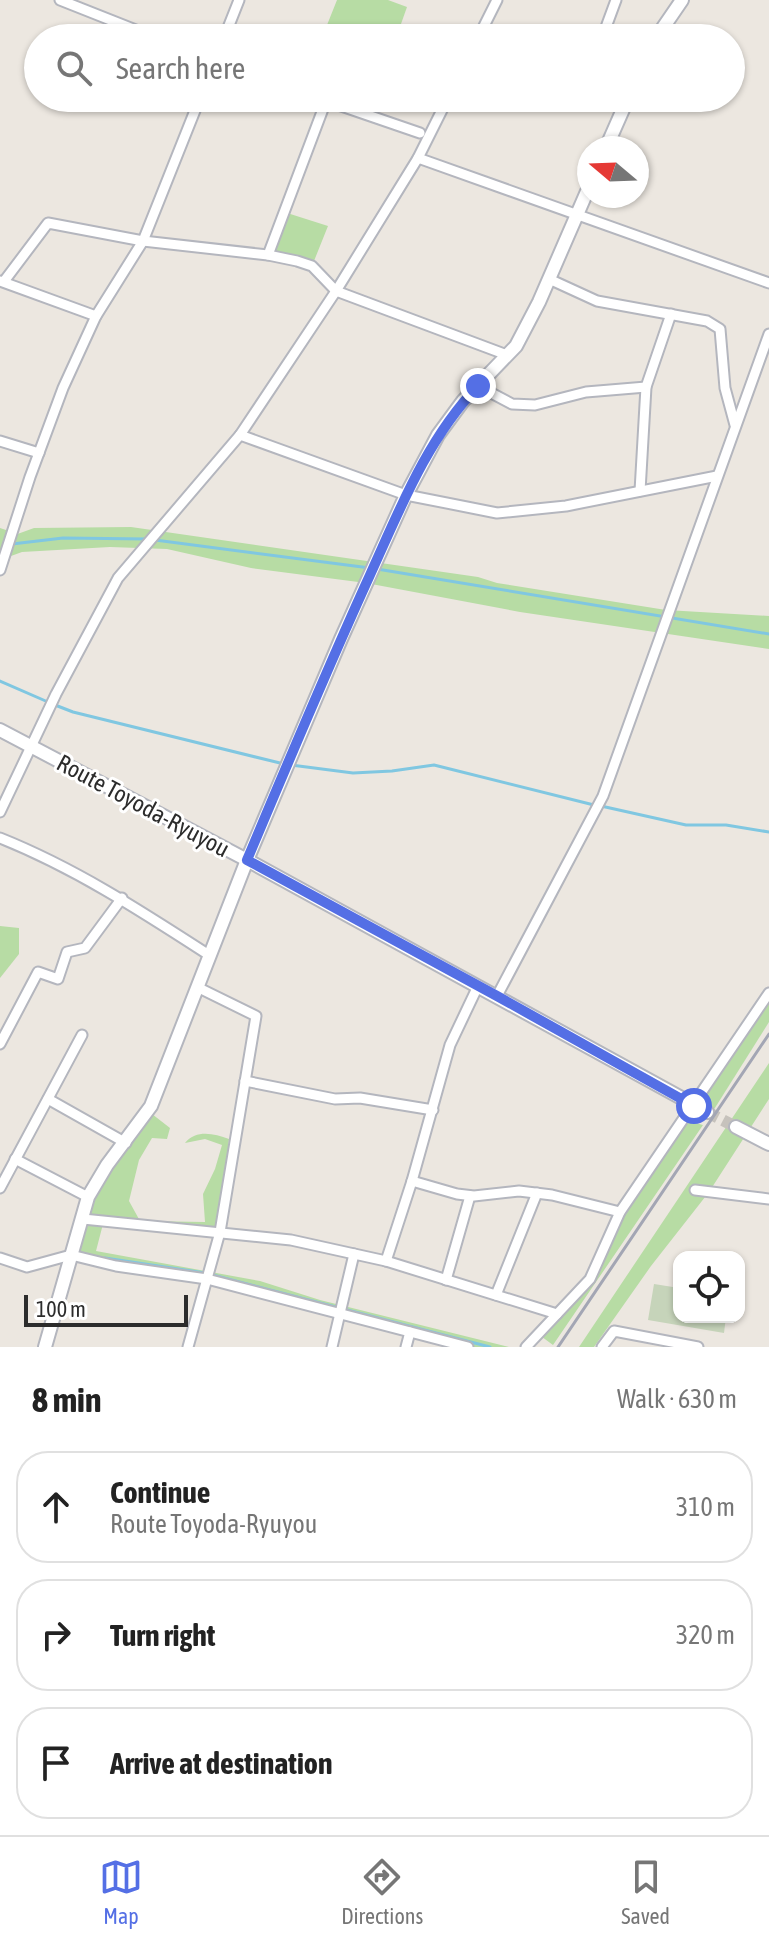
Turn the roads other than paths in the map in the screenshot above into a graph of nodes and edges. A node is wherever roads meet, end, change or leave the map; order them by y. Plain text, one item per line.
1 (60, 0) edge
2 (239, 0) edge
3 (497, 0) edge
4 (616, 0) edge
5 (682, 0) edge
6 (121, 24) edge
7 (230, 24) edge
8 (485, 24) edge
9 (607, 24) edge
10 (666, 24) edge
11 (194, 112) edge
12 (318, 112) edge
13 (359, 112) edge
14 (441, 112) edge
15 (622, 112) edge
16 (420, 133) dead end
17 (611, 136) edge
18 (418, 158) junction
19 (580, 208) edge
20 (577, 214) junction
21 (143, 241) junction
22 (268, 255) junction
23 (549, 279) junction
24 (2, 280) edge
25 (769, 283) edge
26 (336, 291) junction
27 (671, 314) junction
28 (96, 316) junction
29 (769, 334) edge
30 (507, 355) junction
31 (478, 386) junction
32 (646, 387) junction
33 (735, 425) junction
34 (240, 435) junction
35 (0, 441) edge
36 (39, 453) junction
37 (717, 476) junction
38 (640, 491) junction
39 (406, 495) junction
40 (0, 570) edge
41 (0, 730) edge
42 (31, 747) junction
43 (0, 812) edge
44 (0, 838) edge
45 (247, 860) junction
46 (122, 898) junction
47 (209, 955) junction
48 (478, 986) junction
49 (197, 987) junction
50 (769, 993) edge
51 (497, 996) junction
52 (4, 1028) edge
53 (82, 1035) dead end
54 (0, 1044) edge
55 (245, 1081) junction
56 (48, 1099) junction
57 (694, 1106) junction
58 (433, 1110) junction
59 (707, 1112) tunnel mouth
60 (736, 1127) tunnel mouth
61 (126, 1143) junction
62 (769, 1144) edge
63 (15, 1159) junction
64 (412, 1181) junction
65 (0, 1188) edge
66 (695, 1190) dead end
67 (537, 1193) junction
68 (470, 1196) junction
69 (88, 1197) junction
70 (769, 1199) edge
71 (620, 1212) junction
72 (83, 1219) junction
73 (220, 1232) junction
74 (354, 1254) junction
75 (71, 1255) junction
76 (0, 1258) edge
77 (386, 1261) junction
78 (207, 1279) junction
79 (446, 1280) junction
80 (496, 1295) junction
81 (340, 1314) junction
82 (557, 1314) junction
83 (410, 1332) junction
84 (532, 1345) edge
85 (50, 1346) edge
86 (188, 1347) edge
87 (332, 1347) edge
88 (406, 1347) edge
89 (468, 1347) edge
90 (602, 1347) edge
91 (698, 1347) edge

1 - 6 street
2 - 7 street
3 - 8 street
4 - 9 street
5 - 10 street
11 - 21 street
12 - 22 street
13 - 16 street
14 - 18 street
15 - 17 street
18 - 20 street
18 - 26 street
19 - 20 street
20 - 23 street
20 - 25 street
21 - 22 street
21 - 24 street
21 - 28 street
22 - 26 street
23 - 27 street
23 - 30 street
24 - 28 street
26 - 30 street
26 - 34 street
27 - 32 street
27 - 33 street
28 - 36 street
29 - 33 street
30 - 31 street
31 - 32 street
31 - 39 street
32 - 38 street
33 - 37 street
34 - 39 street
34 - 42 street
35 - 36 street
36 - 40 street
37 - 38 street
37 - 51 street
38 - 39 street
39 - 45 street
41 - 42 street, Route Toyoda-Ryuyou
42 - 43 street
42 - 45 street, Route Toyoda-Ryuyou
44 - 46 street
45 - 47 street
45 - 48 street, Route Toyoda-Ryuyou
46 - 47 street
46 - 52 street
47 - 49 street
48 - 51 street, Route Toyoda-Ryuyou
48 - 58 street
49 - 55 street
49 - 61 street
50 - 57 street
51 - 57 street, Route Toyoda-Ryuyou
52 - 54 street
53 - 56 street
55 - 58 street
55 - 73 street
56 - 61 street
56 - 63 street
57 - 59 street, Route Toyoda-Ryuyou
57 - 71 street
58 - 64 street
60 - 62 street
61 - 69 street
63 - 65 street
63 - 69 street
64 - 68 street
64 - 77 street
66 - 70 street
67 - 68 street
67 - 71 street
67 - 80 street
68 - 79 street
69 - 72 street
71 - 82 street
72 - 73 street
72 - 75 street
73 - 74 street
73 - 78 street
74 - 77 street
74 - 81 street
75 - 76 street
75 - 78 street
75 - 85 street
77 - 79 street
78 - 81 street
78 - 86 street
79 - 80 street
80 - 82 street
81 - 83 street
81 - 87 street
82 - 84 street
83 - 88 street
83 - 89 street
90 - 91 street

